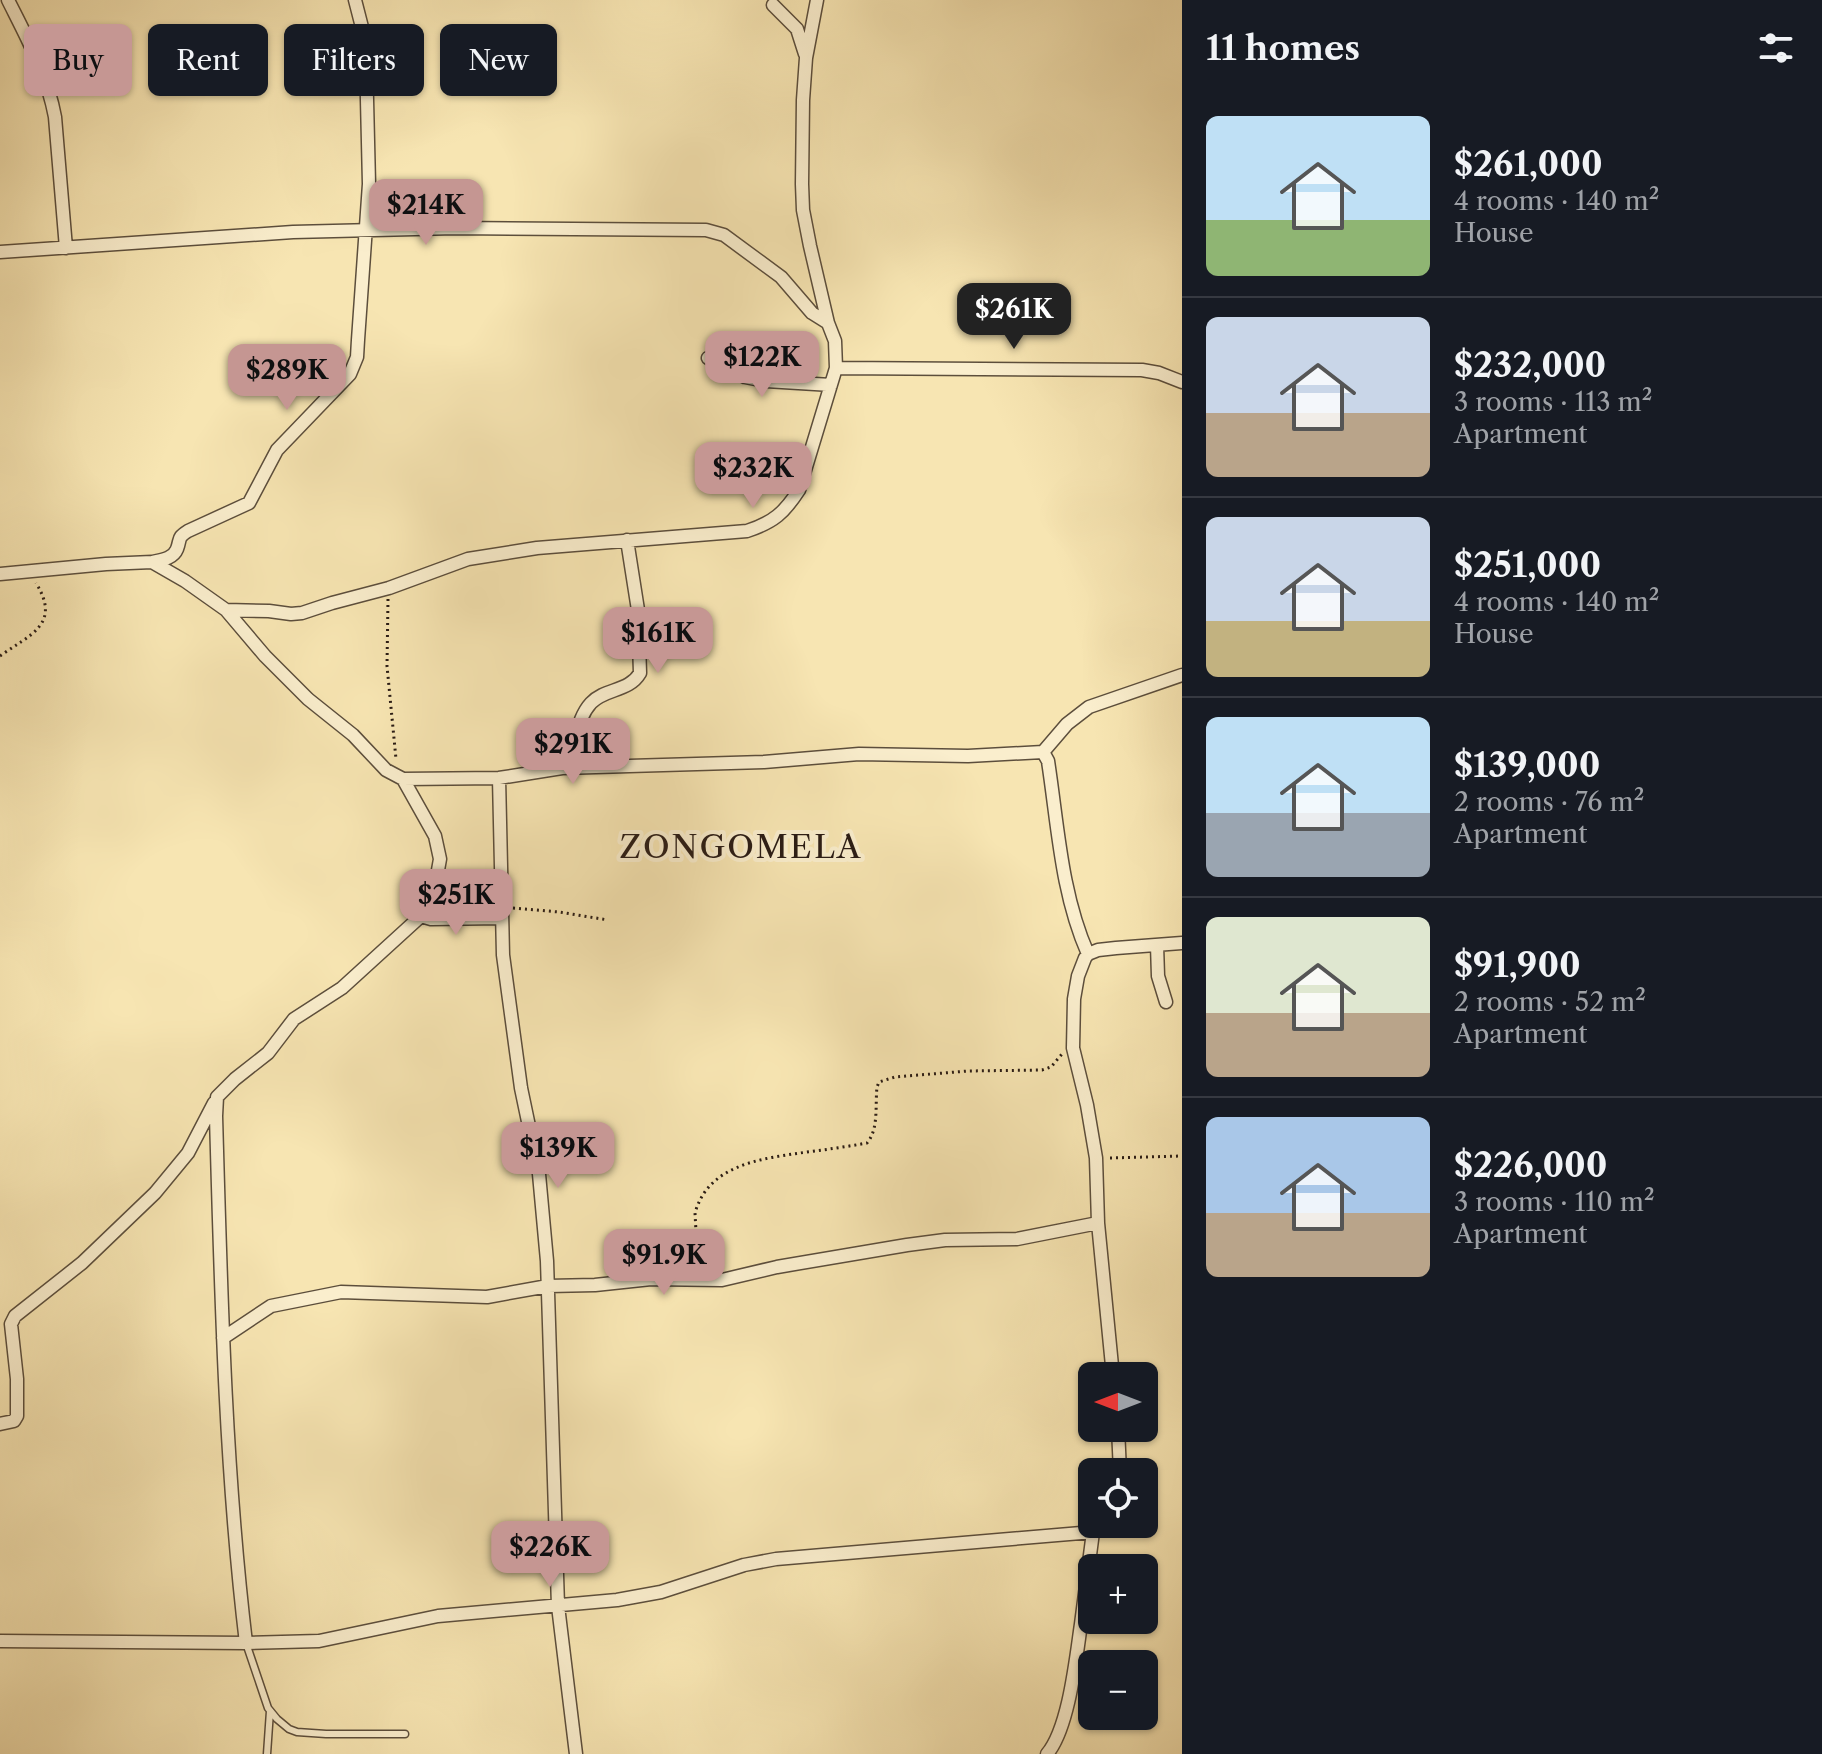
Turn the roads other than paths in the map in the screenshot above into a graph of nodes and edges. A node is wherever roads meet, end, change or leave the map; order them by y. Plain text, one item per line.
1 (8, 0) edge
2 (355, 0) edge
3 (817, 0) edge
4 (773, 5) dead end
5 (806, 58) junction
6 (366, 231) junction
7 (66, 248) junction
8 (0, 252) edge
9 (828, 323) junction
10 (708, 358) dead end
11 (836, 368) junction
12 (1182, 382) edge
13 (831, 385) junction
14 (627, 540) junction
15 (152, 562) junction
16 (0, 574) edge
17 (226, 610) junction
18 (1182, 675) edge
19 (1043, 752) junction
20 (562, 768) junction
21 (400, 777) junction
22 (499, 778) junction
23 (501, 912) junction
24 (421, 916) junction
25 (1182, 943) edge
26 (1157, 945) junction
27 (1088, 954) junction
28 (1166, 1002) dead end
29 (217, 1097) junction
30 (1098, 1223) junction
31 (548, 1286) junction
32 (223, 1338) junction
33 (1112, 1362) edge
34 (0, 1424) edge
35 (1078, 1533) edge
36 (1092, 1538) edge
37 (558, 1606) junction
38 (0, 1641) edge
39 (246, 1643) junction
40 (270, 1711) junction
41 (405, 1734) dead end
42 (267, 1754) edge
43 (576, 1754) edge
44 (1047, 1754) edge

1 - 7 street
2 - 6 street
3 - 5 street
4 - 5 street
5 - 9 street
6 - 7 street
6 - 9 street
6 - 15 street
7 - 8 street
9 - 11 street
10 - 13 street
11 - 12 street
11 - 13 street
13 - 14 street
14 - 17 street
14 - 20 street
15 - 16 street
15 - 17 street
17 - 21 street
18 - 19 street
19 - 20 street
19 - 27 street
20 - 22 street
21 - 22 street
21 - 24 street
22 - 23 street
23 - 24 street
23 - 31 street
24 - 29 street
25 - 26 street
26 - 27 street
26 - 28 street
27 - 30 street
29 - 32 street
29 - 34 street
30 - 31 street
30 - 33 street
31 - 32 street
31 - 37 street
32 - 39 street
35 - 37 street
36 - 44 street
37 - 39 street
37 - 43 street
38 - 39 street
39 - 40 lane
40 - 41 lane
40 - 42 lane

